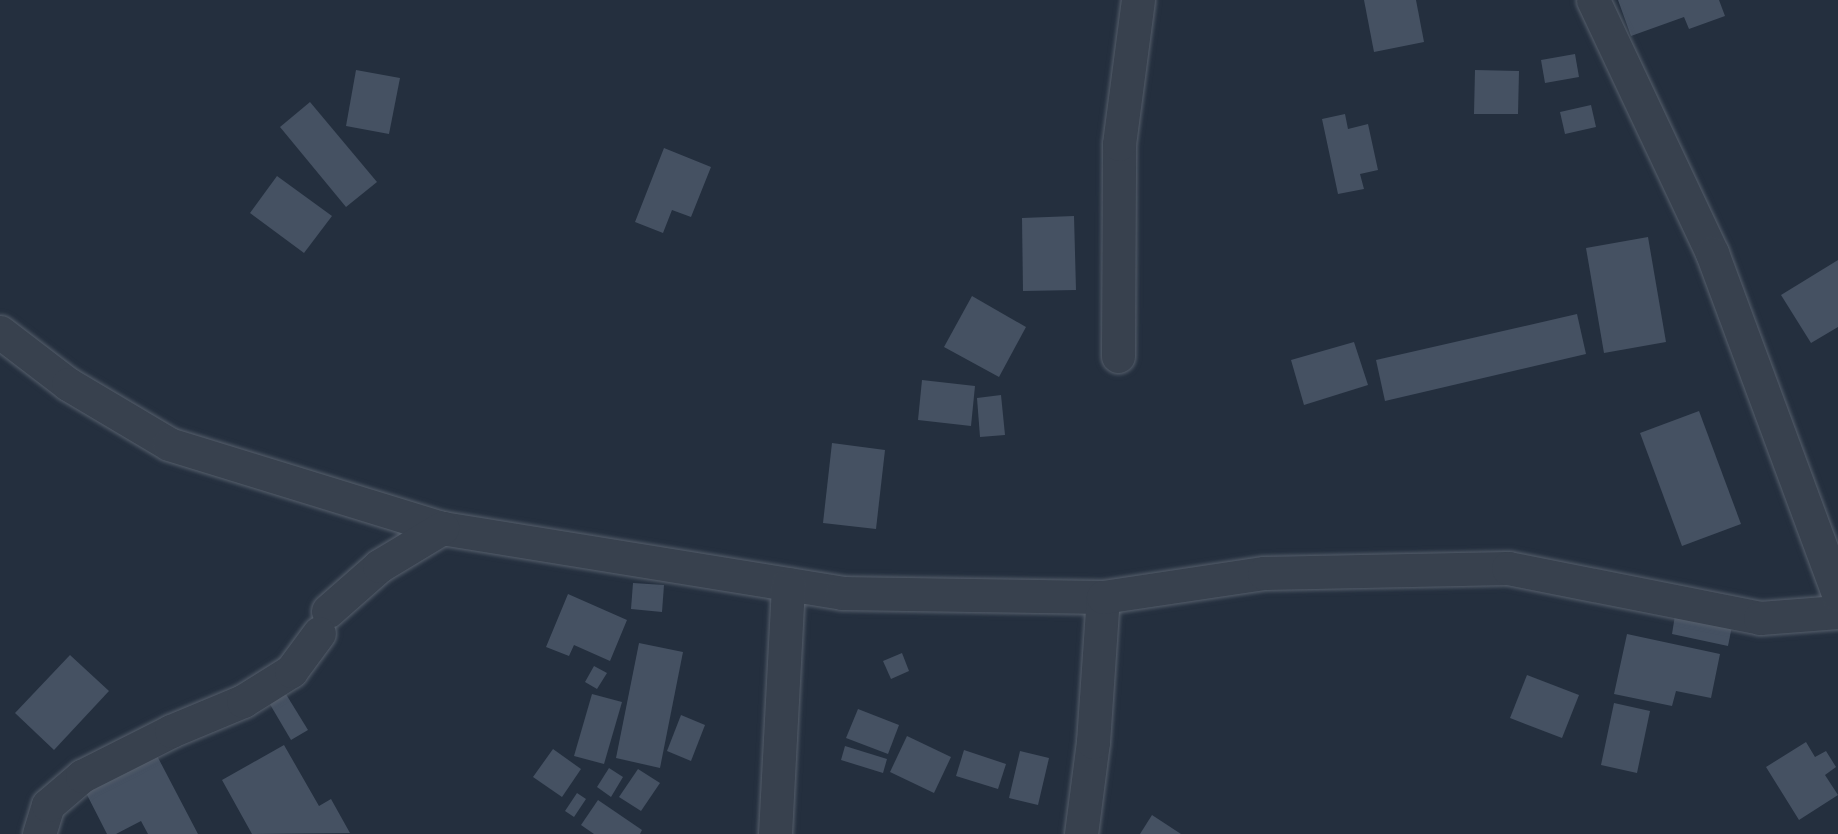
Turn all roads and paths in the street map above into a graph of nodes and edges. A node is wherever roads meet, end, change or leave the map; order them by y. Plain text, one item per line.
1 (1138, 0) edge
2 (1593, 0) edge
3 (0, 332) edge
4 (1118, 356) dead end
5 (442, 528) junction
6 (788, 584) junction
7 (1838, 594) edge
8 (1103, 597) junction
9 (1838, 612) edge
10 (39, 834) edge
11 (775, 834) edge
12 (1081, 834) edge

1 - 4 street
2 - 7 street
3 - 5 street
5 - 6 street
5 - 10 street
6 - 8 street
6 - 11 street
8 - 9 street
8 - 12 street

